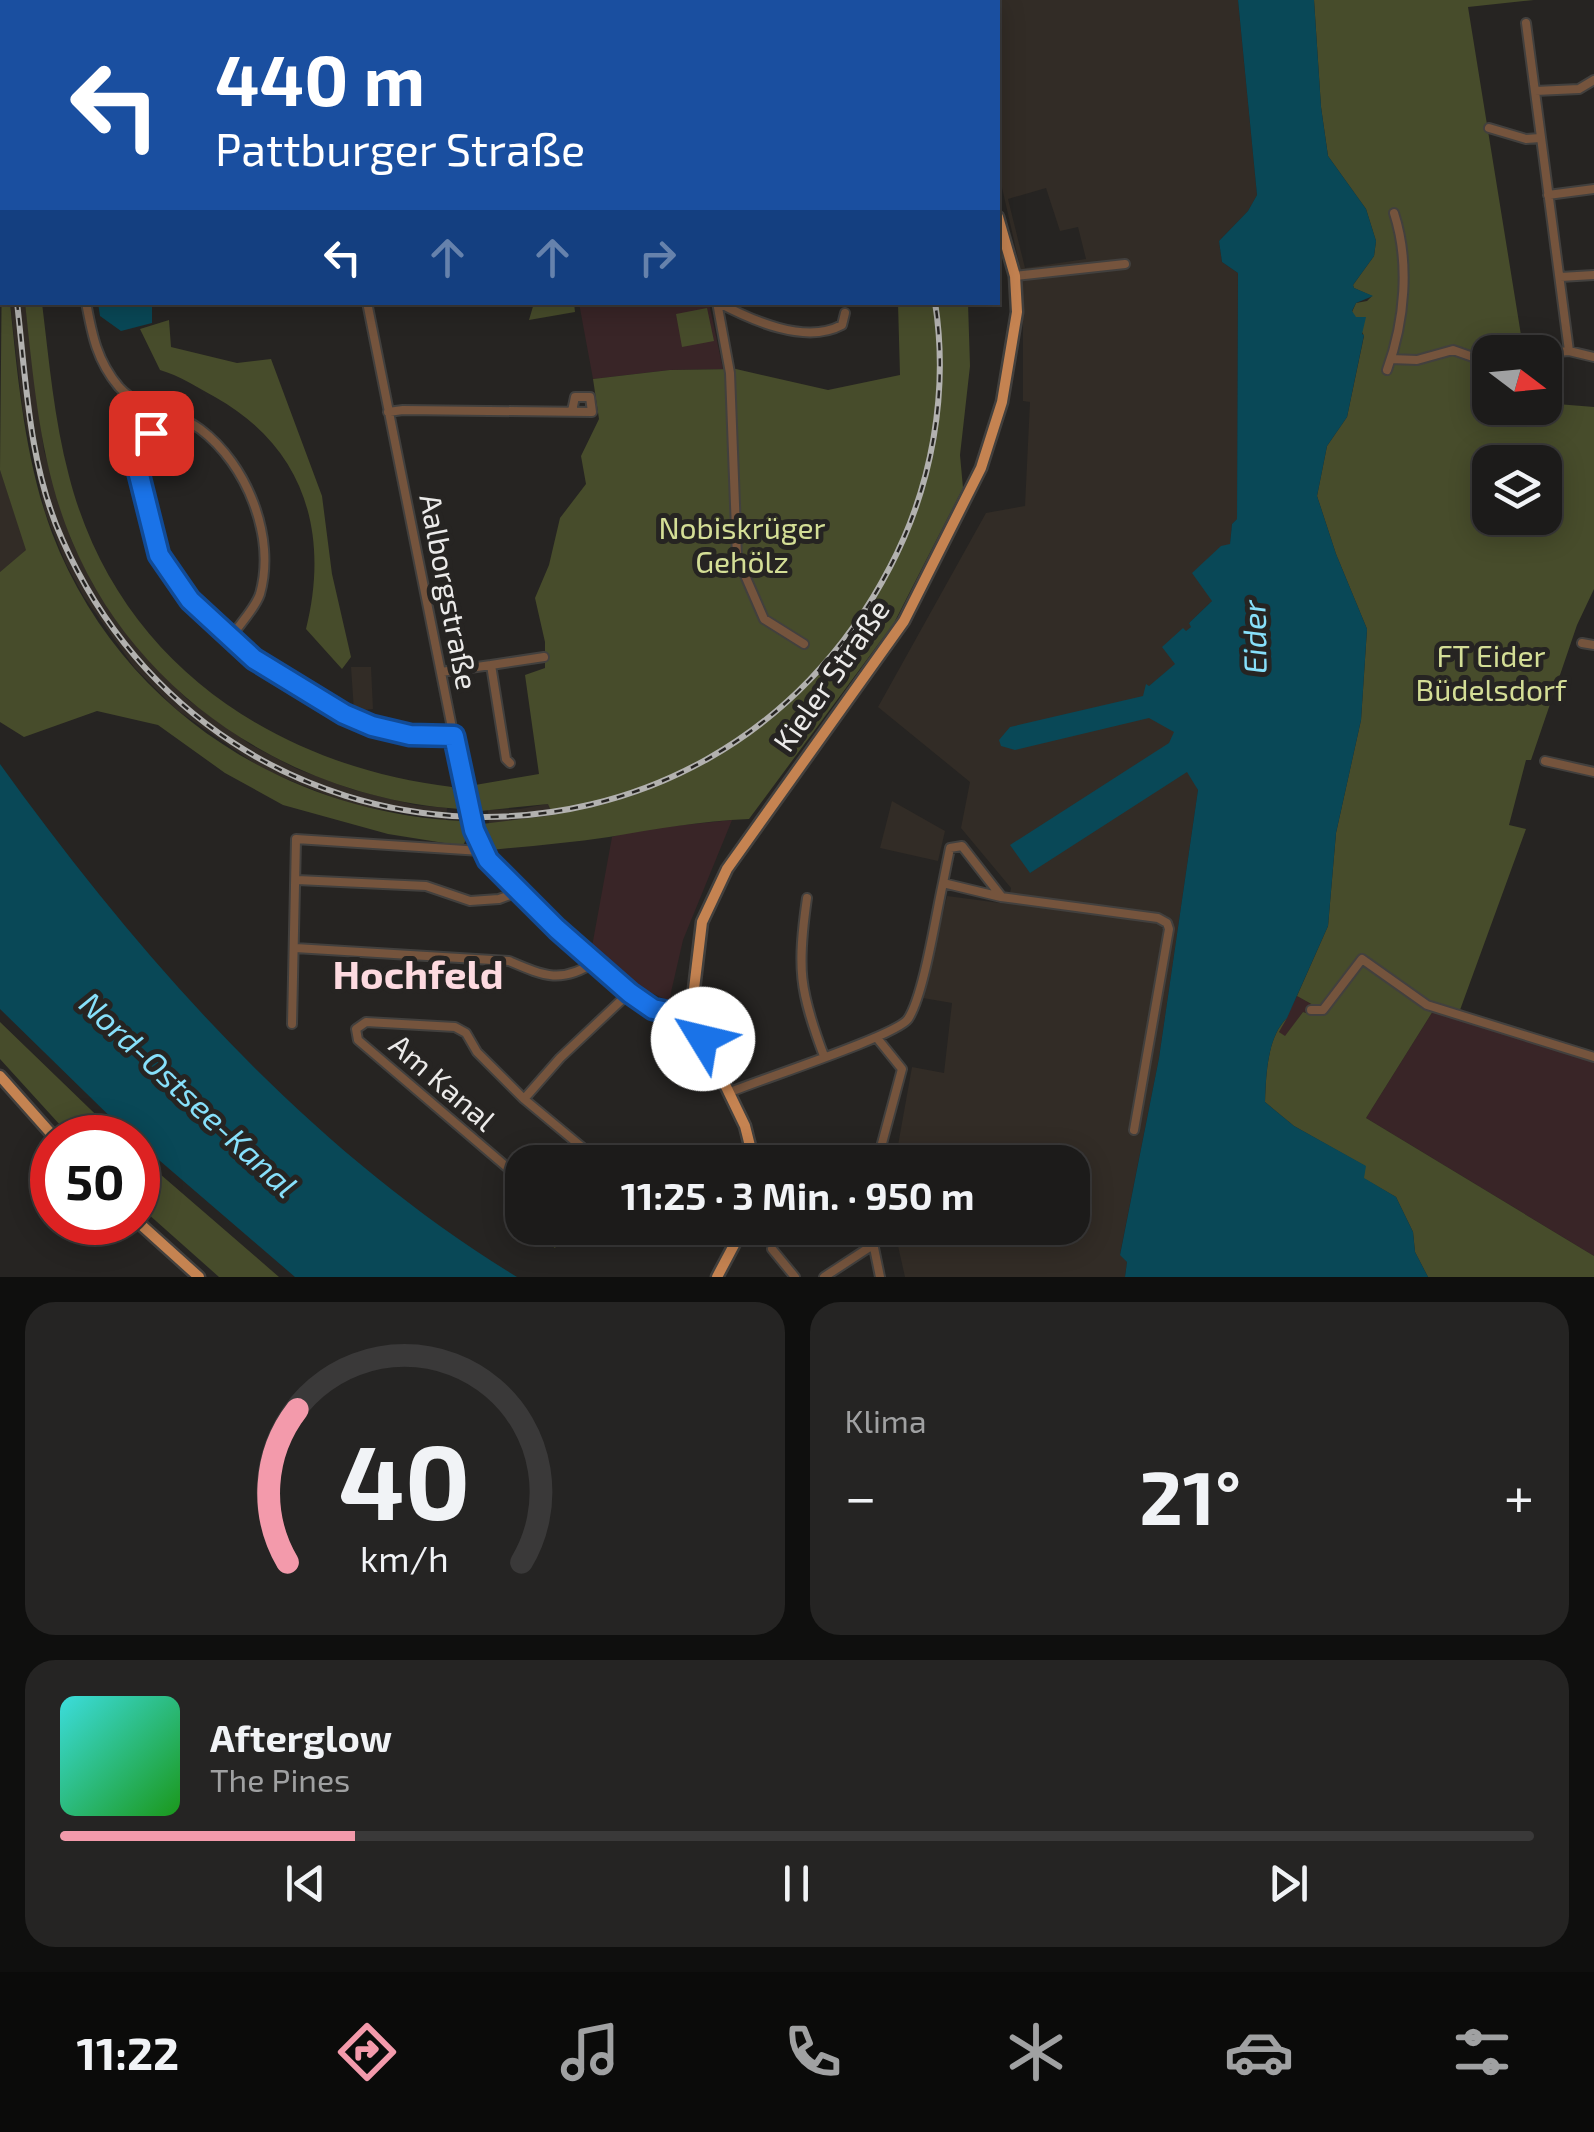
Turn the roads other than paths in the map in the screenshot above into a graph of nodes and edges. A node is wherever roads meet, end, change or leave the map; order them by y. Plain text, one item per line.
1 (1526, 23) dead end
2 (1594, 80) edge
3 (1536, 91) junction
4 (1488, 128) dead end
5 (1540, 138) junction
6 (1594, 189) edge
7 (1548, 194) junction
8 (1394, 213) dead end
9 (1000, 223) edge
10 (1125, 264) dead end
11 (1015, 276) junction
12 (1594, 276) edge
13 (1560, 277) junction
14 (86, 305) edge
15 (367, 305) edge
16 (718, 305) edge
17 (723, 305) edge
18 (845, 313) dead end
19 (1569, 351) junction
20 (1562, 352) edge
21 (1472, 357) edge
22 (1594, 357) edge
23 (1391, 359) junction
24 (1387, 370) dead end
25 (572, 411) dead end
26 (388, 412) junction
27 (162, 414) junction
28 (230, 638) junction
29 (1582, 643) dead end
30 (804, 644) dead end
31 (1594, 645) edge
32 (544, 657) dead end
33 (490, 665) junction
34 (441, 672) junction
35 (454, 736) junction
36 (1545, 761) dead end
37 (510, 764) dead end
38 (1594, 772) edge
39 (481, 851) junction
40 (297, 880) junction
41 (943, 883) junction
42 (518, 892) junction
43 (1001, 897) junction
44 (807, 898) dead end
45 (296, 948) junction
46 (595, 962) junction
47 (630, 993) junction
48 (1312, 1010) dead end
49 (697, 1018) junction
50 (292, 1024) dead end
51 (877, 1038) junction
52 (824, 1056) junction
53 (1594, 1057) edge
54 (0, 1076) edge
55 (728, 1092) junction
56 (524, 1099) junction
57 (35, 1115) edge
58 (1134, 1130) dead end
59 (579, 1145) edge
60 (749, 1145) edge
61 (882, 1145) edge
62 (505, 1165) edge
63 (160, 1242) edge
64 (733, 1245) edge
65 (873, 1246) joint
66 (772, 1248) dead end
67 (716, 1275) edge
68 (199, 1277) edge
69 (795, 1277) edge
70 (824, 1277) edge
71 (880, 1277) edge

1 - 3 street
2 - 3 street
3 - 5 street
4 - 5 street
5 - 7 street
6 - 7 street
7 - 13 street
8 - 23 street
9 - 11 main road, Kieler Straße
10 - 11 street
11 - 49 main road, Kieler Straße
12 - 13 street
13 - 19 street
14 - 27 street
15 - 26 street, Aalborgstraße
16 - 30 street
17 - 18 street
19 - 20 street
19 - 22 street
21 - 23 street
23 - 24 street
25 - 26 street
26 - 34 street, Aalborgstraße
27 - 28 street
27 - 28 street
28 - 35 street
29 - 31 street
32 - 33 street
33 - 34 street
33 - 37 street
34 - 35 street, Aalborgstraße
35 - 39 street, Aalborgstraße
36 - 38 street
39 - 40 street
39 - 42 street, Aalborgstraße
40 - 42 street
40 - 45 street
41 - 43 street
41 - 43 street
41 - 51 street
42 - 46 street, Aalborgstraße
43 - 58 street
44 - 52 street
45 - 46 street
45 - 50 street
46 - 47 street, Aalborgstraße
47 - 49 street, Aalborgstraße
47 - 56 street, Am Kanal
48 - 53 street
49 - 55 main road, Kieler Straße
51 - 52 street
51 - 61 street
52 - 55 street
54 - 57 main road
55 - 60 main road, Kieler Straße
56 - 59 street, Am Kanal
56 - 62 street, Am Kanal
63 - 68 main road
64 - 67 main road
65 - 70 street
65 - 71 street
66 - 69 street

